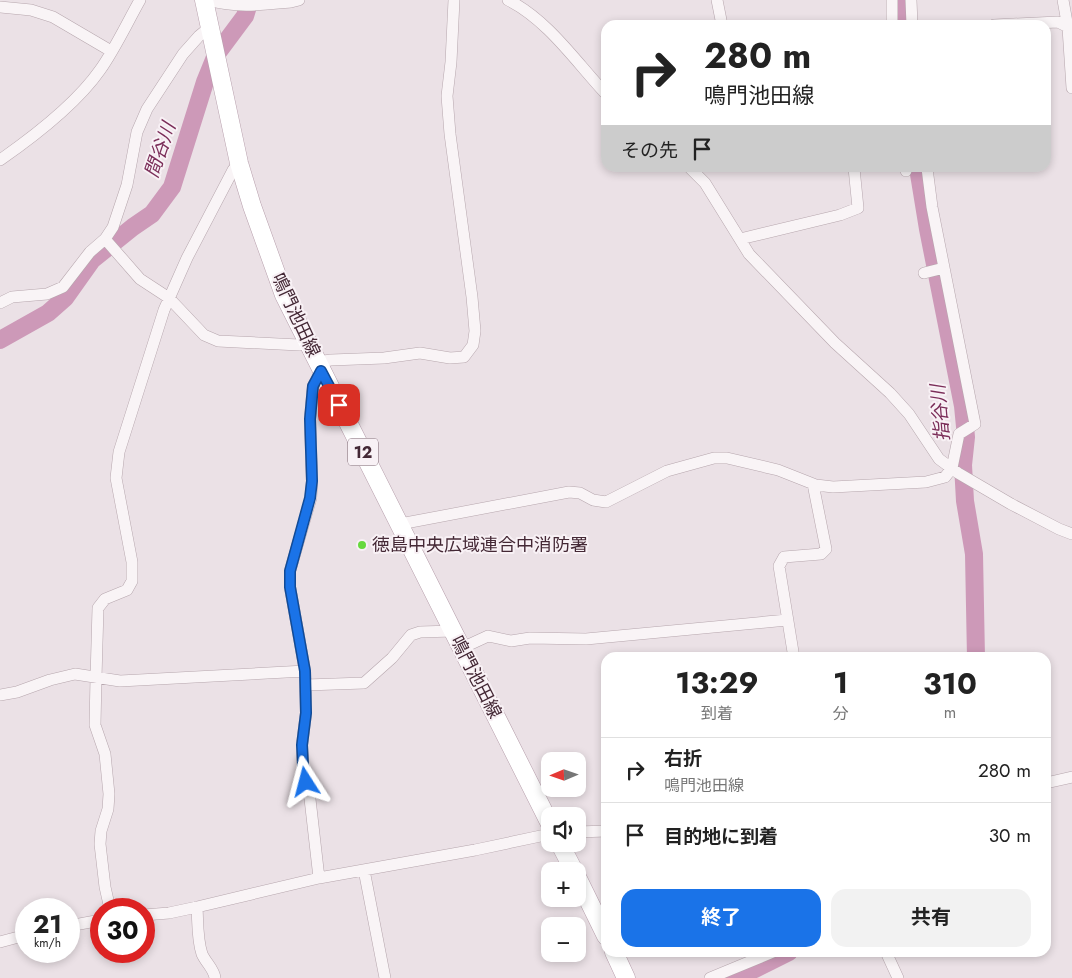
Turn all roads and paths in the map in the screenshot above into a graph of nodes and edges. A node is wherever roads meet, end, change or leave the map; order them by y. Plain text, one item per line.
1 (140, 0) edge
2 (205, 0) edge
3 (299, 0) edge
4 (454, 0) edge
5 (508, 0) edge
6 (717, 0) edge
7 (892, 0) edge
8 (912, 0) edge
9 (1063, 0) edge
10 (0, 7) edge
11 (721, 20) edge
12 (892, 20) edge
13 (912, 20) edge
14 (1051, 22) edge
15 (210, 27) junction
16 (1070, 28) edge
17 (111, 51) junction
18 (1072, 88) edge
19 (601, 89) edge
20 (0, 160) edge
21 (239, 163) junction
22 (694, 172) edge
23 (854, 172) edge
24 (927, 172) edge
25 (740, 239) junction
26 (109, 243) junction
27 (942, 269) junction
28 (925, 272) dead end
29 (168, 298) junction
30 (0, 303) edge
31 (307, 342) junction
32 (319, 366) junction
33 (955, 470) junction
34 (816, 484) junction
35 (400, 524) junction
36 (1072, 534) edge
37 (787, 620) junction
38 (454, 631) junction
39 (462, 648) junction
40 (793, 652) edge
41 (305, 671) junction
42 (96, 678) junction
43 (306, 685) junction
44 (0, 695) edge
45 (1072, 777) edge
46 (1051, 782) edge
47 (542, 807) edge
48 (601, 831) edge
49 (586, 832) edge
50 (541, 836) edge
51 (364, 870) junction
52 (319, 878) junction
53 (586, 895) edge
54 (108, 898) edge
55 (197, 907) junction
56 (155, 914) edge
57 (601, 926) edge
58 (15, 939) edge
59 (0, 942) edge
60 (616, 957) edge
61 (761, 957) edge
62 (888, 957) edge
63 (216, 978) edge
64 (385, 978) edge
65 (626, 978) edge
66 (710, 978) edge
67 (898, 978) edge

1 - 17 street
2 - 3 street
2 - 15 main road, 鳴門池田線 / 12
4 - 32 street
5 - 19 street
6 - 11 street
7 - 12 street
8 - 13 street
9 - 16 street
10 - 17 street
14 - 16 street
15 - 21 main road, 鳴門池田線 / 12
15 - 26 street
16 - 18 street
17 - 20 street
21 - 29 street
21 - 31 main road, 鳴門池田線 / 12
22 - 25 street
23 - 25 street
24 - 27 street
25 - 33 street
26 - 29 street
26 - 30 street
27 - 28 street
27 - 33 street
29 - 31 street
29 - 42 street
31 - 32 main road, 鳴門池田線 / 12
32 - 35 main road, 鳴門池田線 / 12
32 - 41 street
33 - 34 street
33 - 36 street
34 - 35 street
34 - 37 street
35 - 38 main road, 鳴門池田線 / 12
37 - 39 street
37 - 40 street
38 - 39 main road, 鳴門池田線 / 12
38 - 43 street
39 - 47 main road, 鳴門池田線 / 12
41 - 42 street
41 - 43 street
42 - 44 street
42 - 54 street
43 - 52 street
45 - 46 street
48 - 49 street
50 - 51 street
51 - 52 street
51 - 64 street
52 - 55 street
53 - 57 main road
55 - 56 street
55 - 63 street
58 - 59 street
60 - 65 main road
61 - 66 street
62 - 67 street

